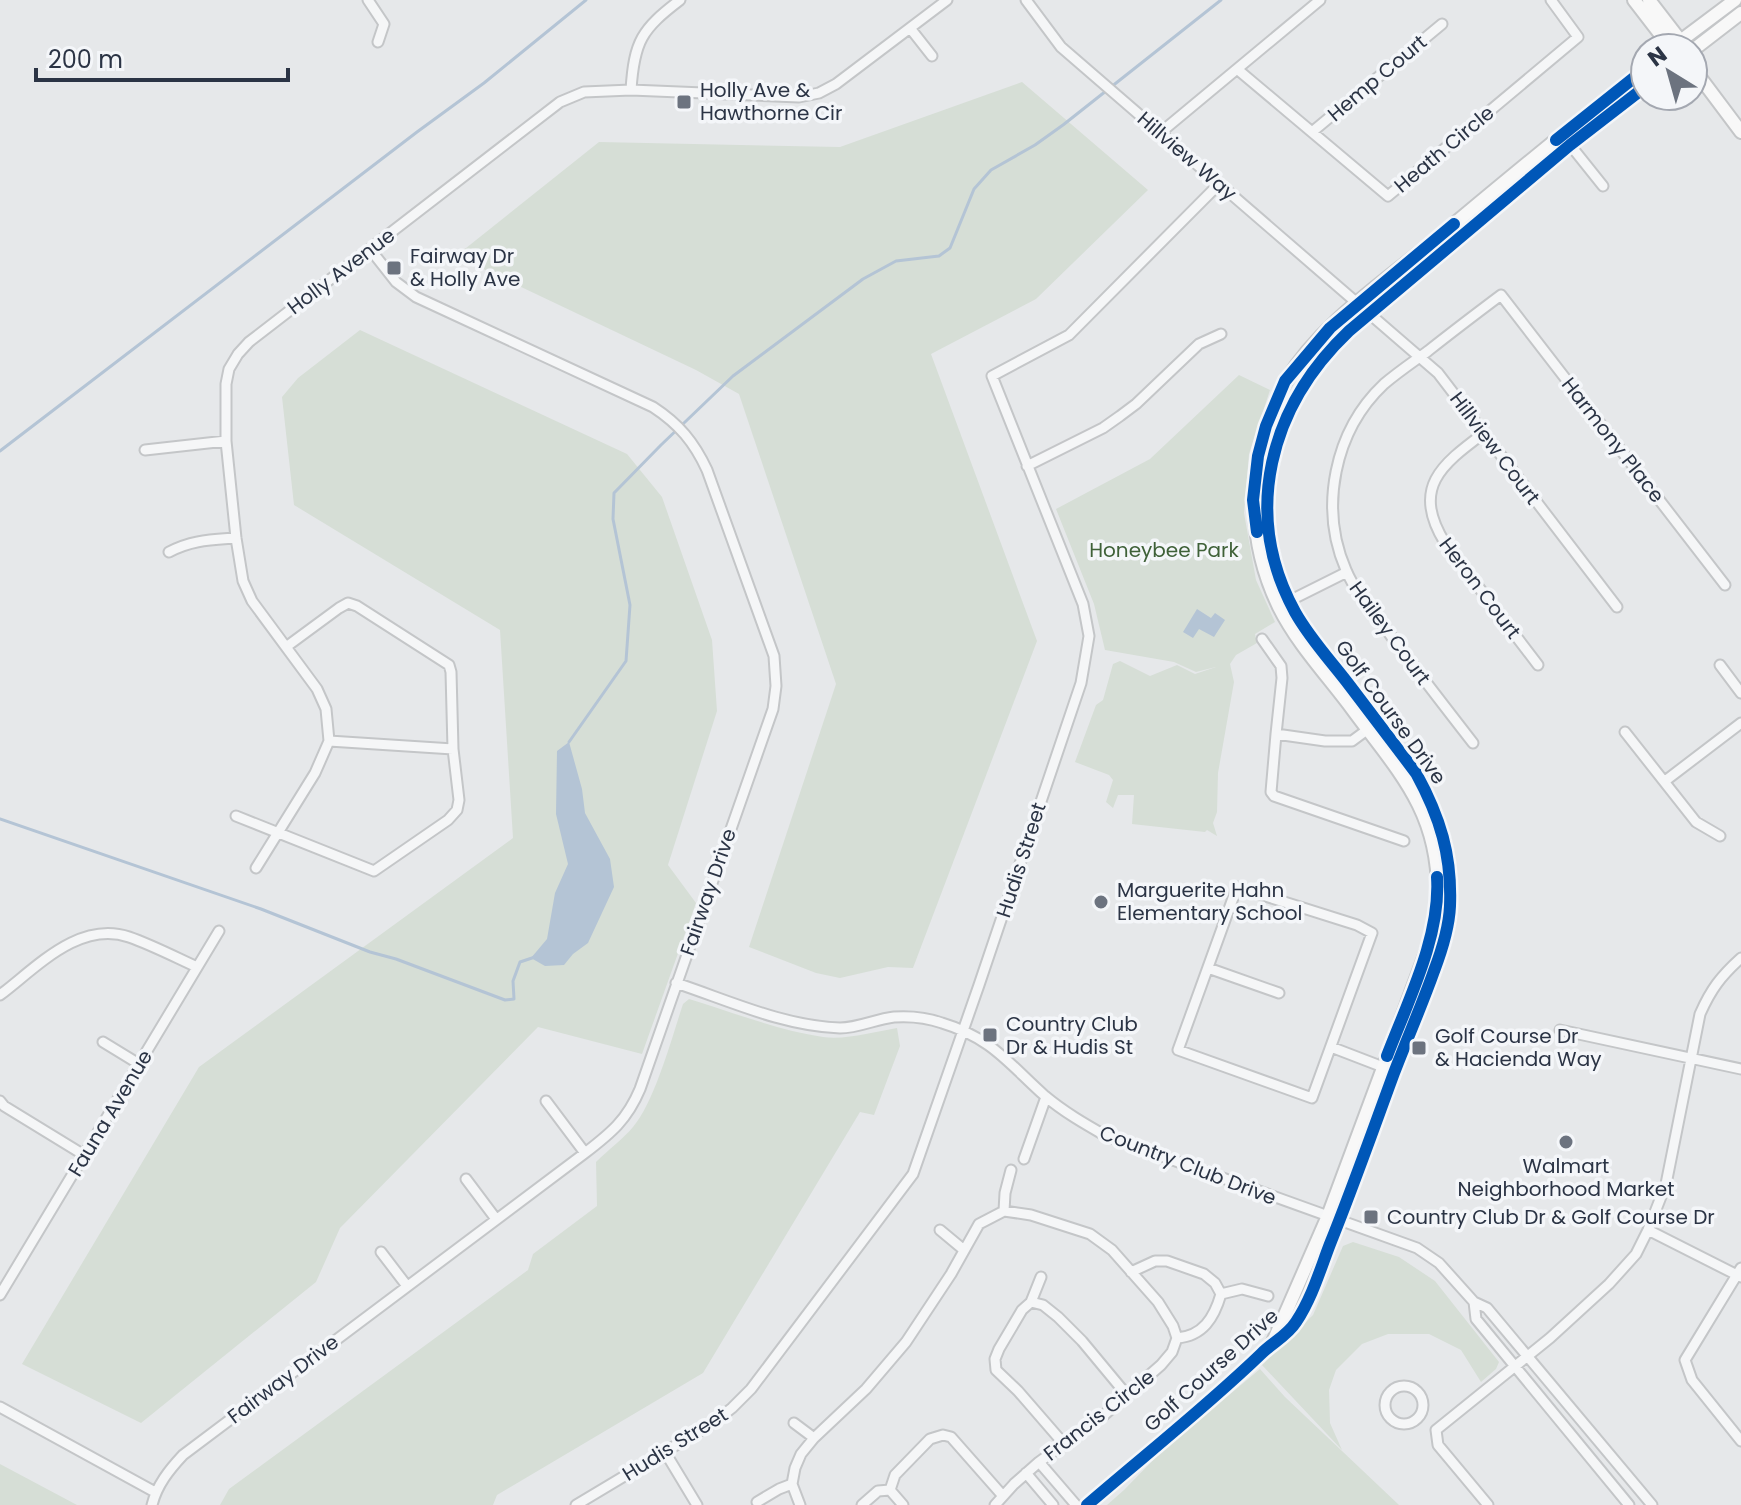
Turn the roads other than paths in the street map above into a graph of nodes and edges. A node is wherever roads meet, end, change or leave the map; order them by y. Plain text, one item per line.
1 (368, 0) edge
2 (680, 0) edge
3 (946, 0) edge
4 (1026, 0) edge
5 (1320, 0) edge
6 (1551, 0) edge
7 (1634, 0) edge
8 (1649, 0) edge
9 (1735, 0) edge
10 (1741, 13) edge
11 (1442, 24) dead end
12 (910, 28) junction
13 (1664, 32) edge
14 (1668, 32) edge
15 (1695, 32) edge
16 (1709, 38) edge
17 (378, 42) dead end
18 (932, 56) dead end
19 (1237, 69) junction
20 (1629, 83) edge
21 (1709, 89) edge
22 (631, 90) junction
23 (1629, 98) edge
24 (1312, 132) junction
25 (1741, 132) edge
26 (1160, 133) junction
27 (1566, 140) junction
28 (1219, 184) junction
29 (1603, 186) dead end
30 (370, 249) junction
31 (1501, 295) joint
32 (1357, 304) junction
33 (1369, 314) junction
34 (1221, 334) dead end
35 (1420, 356) junction
36 (1484, 433) junction
37 (226, 441) junction
38 (145, 450) dead end
39 (1027, 466) junction
40 (236, 538) junction
41 (169, 552) dead end
42 (1347, 572) junction
43 (1725, 585) dead end
44 (1284, 604) junction
45 (1617, 607) dead end
46 (1262, 639) dead end
47 (286, 647) junction
48 (1538, 665) dead end
49 (1720, 665) dead end
50 (1741, 693) edge
51 (1741, 723) edge
52 (1372, 726) junction
53 (1625, 732) dead end
54 (1276, 734) junction
55 (329, 741) junction
56 (1473, 743) dead end
57 (453, 749) junction
58 (1665, 781) junction
59 (236, 816) dead end
60 (279, 834) junction
61 (1720, 836) dead end
62 (1404, 841) dead end
63 (256, 868) dead end
64 (219, 931) dead end
65 (1741, 958) edge
66 (197, 967) junction
67 (1208, 968) junction
68 (676, 983) junction
69 (1279, 993) dead end
70 (0, 995) edge
71 (1560, 1030) dead end
72 (964, 1031) junction
73 (103, 1042) dead end
74 (1331, 1047) junction
75 (1690, 1058) junction
76 (139, 1064) junction
77 (1383, 1067) junction
78 (1741, 1069) edge
79 (1046, 1097) junction
80 (546, 1101) dead end
81 (1, 1106) edge
82 (585, 1153) junction
83 (84, 1155) junction
84 (1024, 1159) dead end
85 (1011, 1170) dead end
86 (466, 1179) dead end
87 (1004, 1211) junction
88 (496, 1219) junction
89 (1334, 1219) junction
90 (940, 1230) dead end
91 (1648, 1230) junction
92 (964, 1250) junction
93 (381, 1252) dead end
94 (1131, 1272) junction
95 (1739, 1273) edge
96 (1041, 1277) dead end
97 (407, 1286) junction
98 (1221, 1294) junction
99 (0, 1295) edge
100 (1268, 1296) dead end
101 (1031, 1302) junction
102 (1474, 1302) junction
103 (1177, 1338) junction
104 (1520, 1360) junction
105 (1126, 1394) junction
106 (0, 1407) edge
107 (1420, 1415) junction
108 (794, 1423) dead end
109 (1436, 1430) junction
110 (814, 1438) junction
111 (1741, 1441) edge
112 (1064, 1444) junction
113 (665, 1452) junction
114 (1039, 1462) junction
115 (1026, 1473) junction
116 (792, 1484) junction
117 (890, 1490) junction
118 (155, 1492) junction
119 (1003, 1496) junction
120 (757, 1502) dead end
121 (152, 1505) edge
122 (576, 1505) edge
123 (697, 1505) edge
124 (800, 1505) edge
125 (862, 1505) edge
126 (903, 1505) edge
127 (995, 1505) edge
128 (1053, 1505) edge
129 (1076, 1505) edge
130 (1087, 1505) edge
131 (1488, 1505) edge
132 (1629, 1505) edge
133 (1652, 1505) edge

1 - 17 street
2 - 22 street
3 - 12 street, Holly Avenue
4 - 26 street, Hillview Way
5 - 19 street
6 - 24 street, Heath Circle
7 - 13 street
8 - 14 street
9 - 15 street
10 - 16 street
11 - 24 street, Hemp Court
12 - 18 street
12 - 22 street, Holly Avenue
19 - 24 street, Heath Circle
19 - 26 street
20 - 27 street, Golf Course Drive
21 - 25 street
22 - 30 street, Holly Avenue
23 - 27 street, Golf Course Drive
26 - 28 street, Hillview Way
27 - 29 street
27 - 32 street, Golf Course Drive
27 - 33 street, Golf Course Drive
28 - 32 street, Hillview Way
28 - 39 street, Hudis Street
30 - 37 street, Holly Avenue
30 - 68 street, Fairway Drive
31 - 35 street, Hailey Court
31 - 43 street, Harmony Place
32 - 33 street, Hillview Court
32 - 44 street, Golf Course Drive
33 - 35 street, Hillview Court
33 - 44 street, Golf Course Drive
34 - 39 street
35 - 36 street, Hillview Court
35 - 42 street, Hailey Court
36 - 45 street, Hillview Court
36 - 48 street, Heron Court
37 - 38 street
37 - 40 street, Holly Avenue
39 - 72 street, Hudis Street
40 - 41 street
40 - 47 street, Holly Avenue
42 - 44 street
42 - 56 street, Hailey Court
44 - 52 street, Golf Course Drive
46 - 54 street
47 - 55 street, Holly Avenue
47 - 57 street
49 - 50 street
51 - 58 street
52 - 54 street
52 - 77 street, Golf Course Drive
52 - 89 street, Golf Course Drive
53 - 58 street
54 - 62 street
55 - 57 street
55 - 60 street
57 - 60 street
58 - 61 street
59 - 60 street
60 - 63 street
64 - 66 street, Fauna Avenue
65 - 75 street
66 - 70 street
66 - 76 street, Fauna Avenue
67 - 69 street
67 - 74 street
67 - 74 street
68 - 72 street, Country Club Drive
68 - 82 street, Fairway Drive
71 - 75 street
72 - 79 street, Country Club Drive
72 - 113 street, Hudis Street
73 - 76 street
74 - 77 street
75 - 78 street
75 - 91 street
76 - 83 street, Fauna Avenue
77 - 89 street, Golf Course Drive
79 - 84 street
79 - 89 street, Country Club Drive
80 - 82 street
81 - 83 street
82 - 88 street, Fairway Drive
83 - 99 street, Fauna Avenue
85 - 87 street
86 - 88 street
87 - 92 street
87 - 94 street
88 - 97 street, Fairway Drive
89 - 102 street, Country Club Drive
89 - 130 street, Golf Course Drive
90 - 92 street
91 - 95 street
91 - 104 street
92 - 110 street
93 - 97 street
94 - 98 street
94 - 103 street
95 - 111 street
96 - 101 street
97 - 118 street, Fairway Drive
98 - 100 street
98 - 103 street
101 - 105 street
101 - 112 street
102 - 104 street, Country Club Drive
102 - 104 street, Country Club Drive
103 - 105 street, Francis Circle
104 - 109 street
104 - 132 street, Country Club Drive
104 - 133 street, Country Club Drive
105 - 112 street, Francis Circle
106 - 118 street
107 - 107 street
107 - 109 street
108 - 110 street
109 - 131 street
110 - 116 street
112 - 114 street, Francis Circle
113 - 122 street, Hudis Street
113 - 123 street
114 - 115 street, Francis Circle
114 - 129 street
115 - 119 street, Francis Circle
115 - 128 street
116 - 120 street
116 - 124 street
117 - 119 street
117 - 125 street
117 - 126 street
118 - 121 street, Fairway Drive
119 - 127 street, Francis Circle

